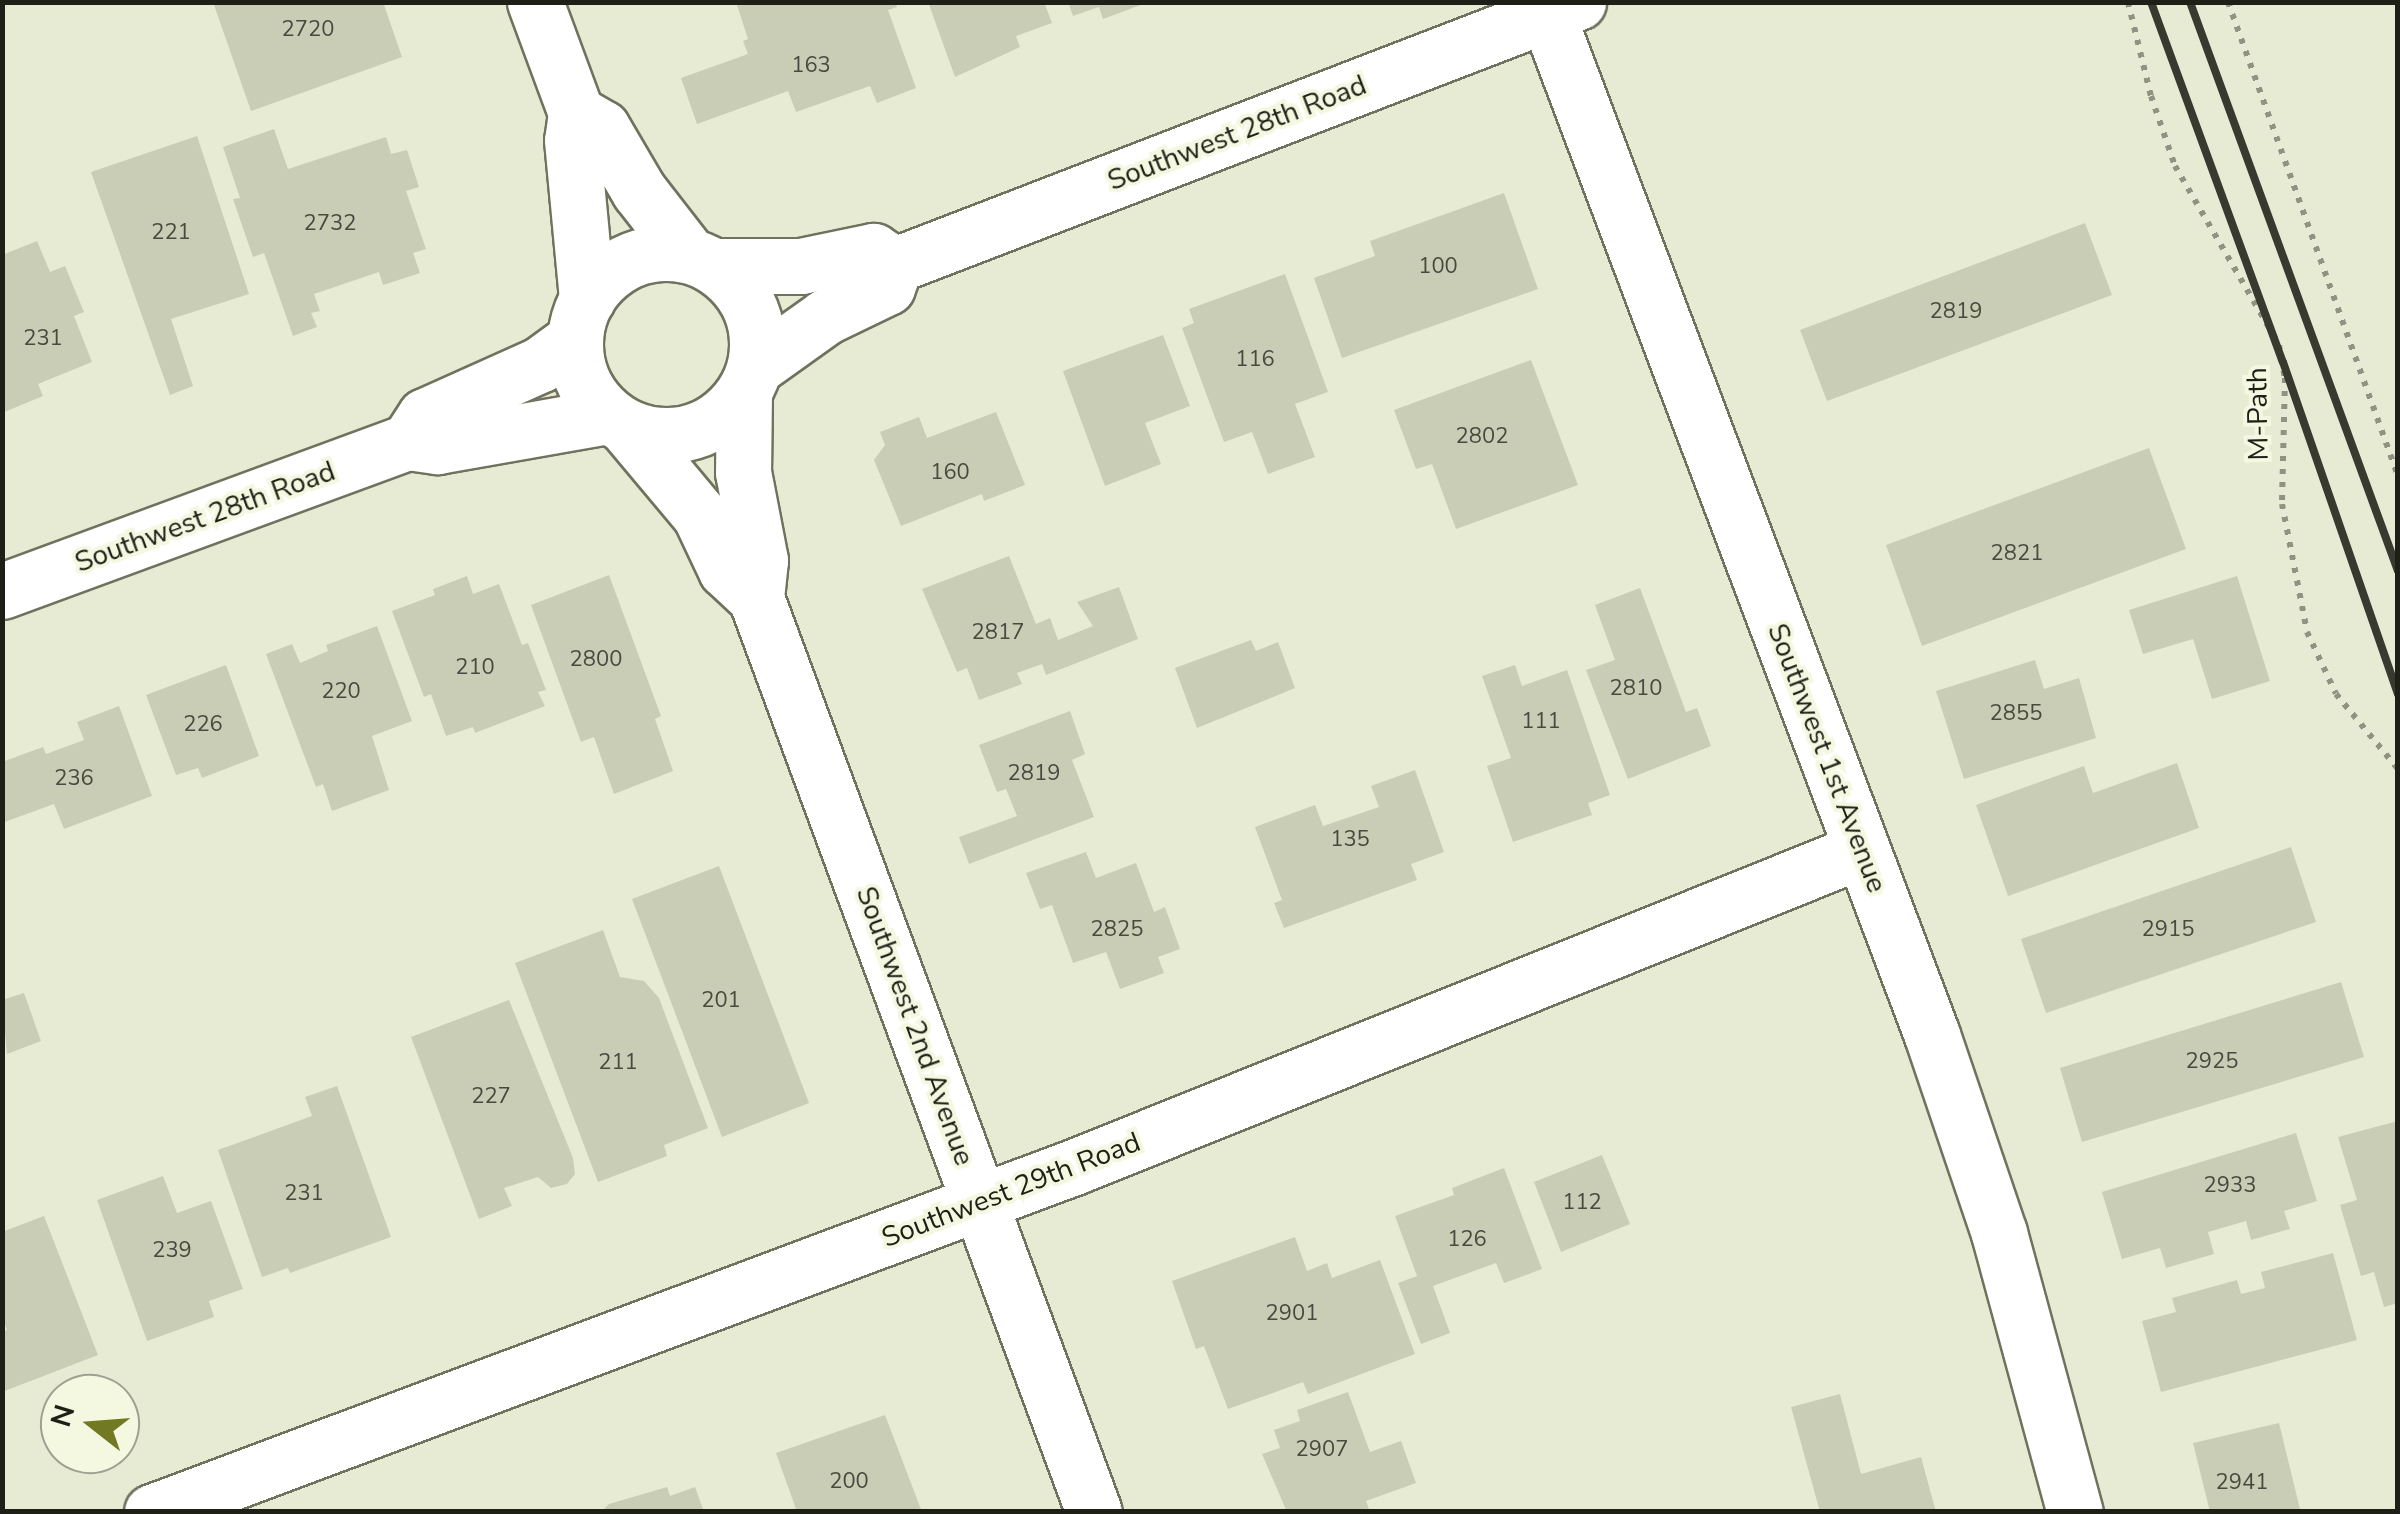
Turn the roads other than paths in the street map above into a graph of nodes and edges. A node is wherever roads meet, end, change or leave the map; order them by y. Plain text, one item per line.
1 (536, 2) edge
2 (1563, 8) edge
3 (576, 113) junction
4 (701, 260) junction
5 (896, 265) junction
6 (581, 319) junction
7 (750, 380) junction
8 (618, 422) junction
9 (408, 442) junction
10 (2, 591) edge
11 (756, 598) junction
12 (1862, 850) junction
13 (981, 1202) junction
14 (152, 1512) edge
15 (1094, 1512) edge
16 (2075, 1512) edge

1 - 3 street
2 - 5 street, Southwest 28th Road
2 - 12 street, Southwest 1st Avenue
3 - 4 street
3 - 6 street
4 - 5 street
4 - 6 street
4 - 7 street
5 - 7 street, Southwest 28th Road
6 - 8 street
6 - 9 street, Southwest 28th Road
7 - 8 street
7 - 11 street, Southwest 2nd Avenue
8 - 9 street, Southwest 28th Road
8 - 11 street, Southwest 2nd Avenue
9 - 10 street, Southwest 28th Road
11 - 13 street, Southwest 2nd Avenue
12 - 13 street, Southwest 29th Road
12 - 16 street, Southwest 1st Avenue
13 - 14 street, Southwest 29th Road
13 - 15 street, Southwest 2nd Avenue

